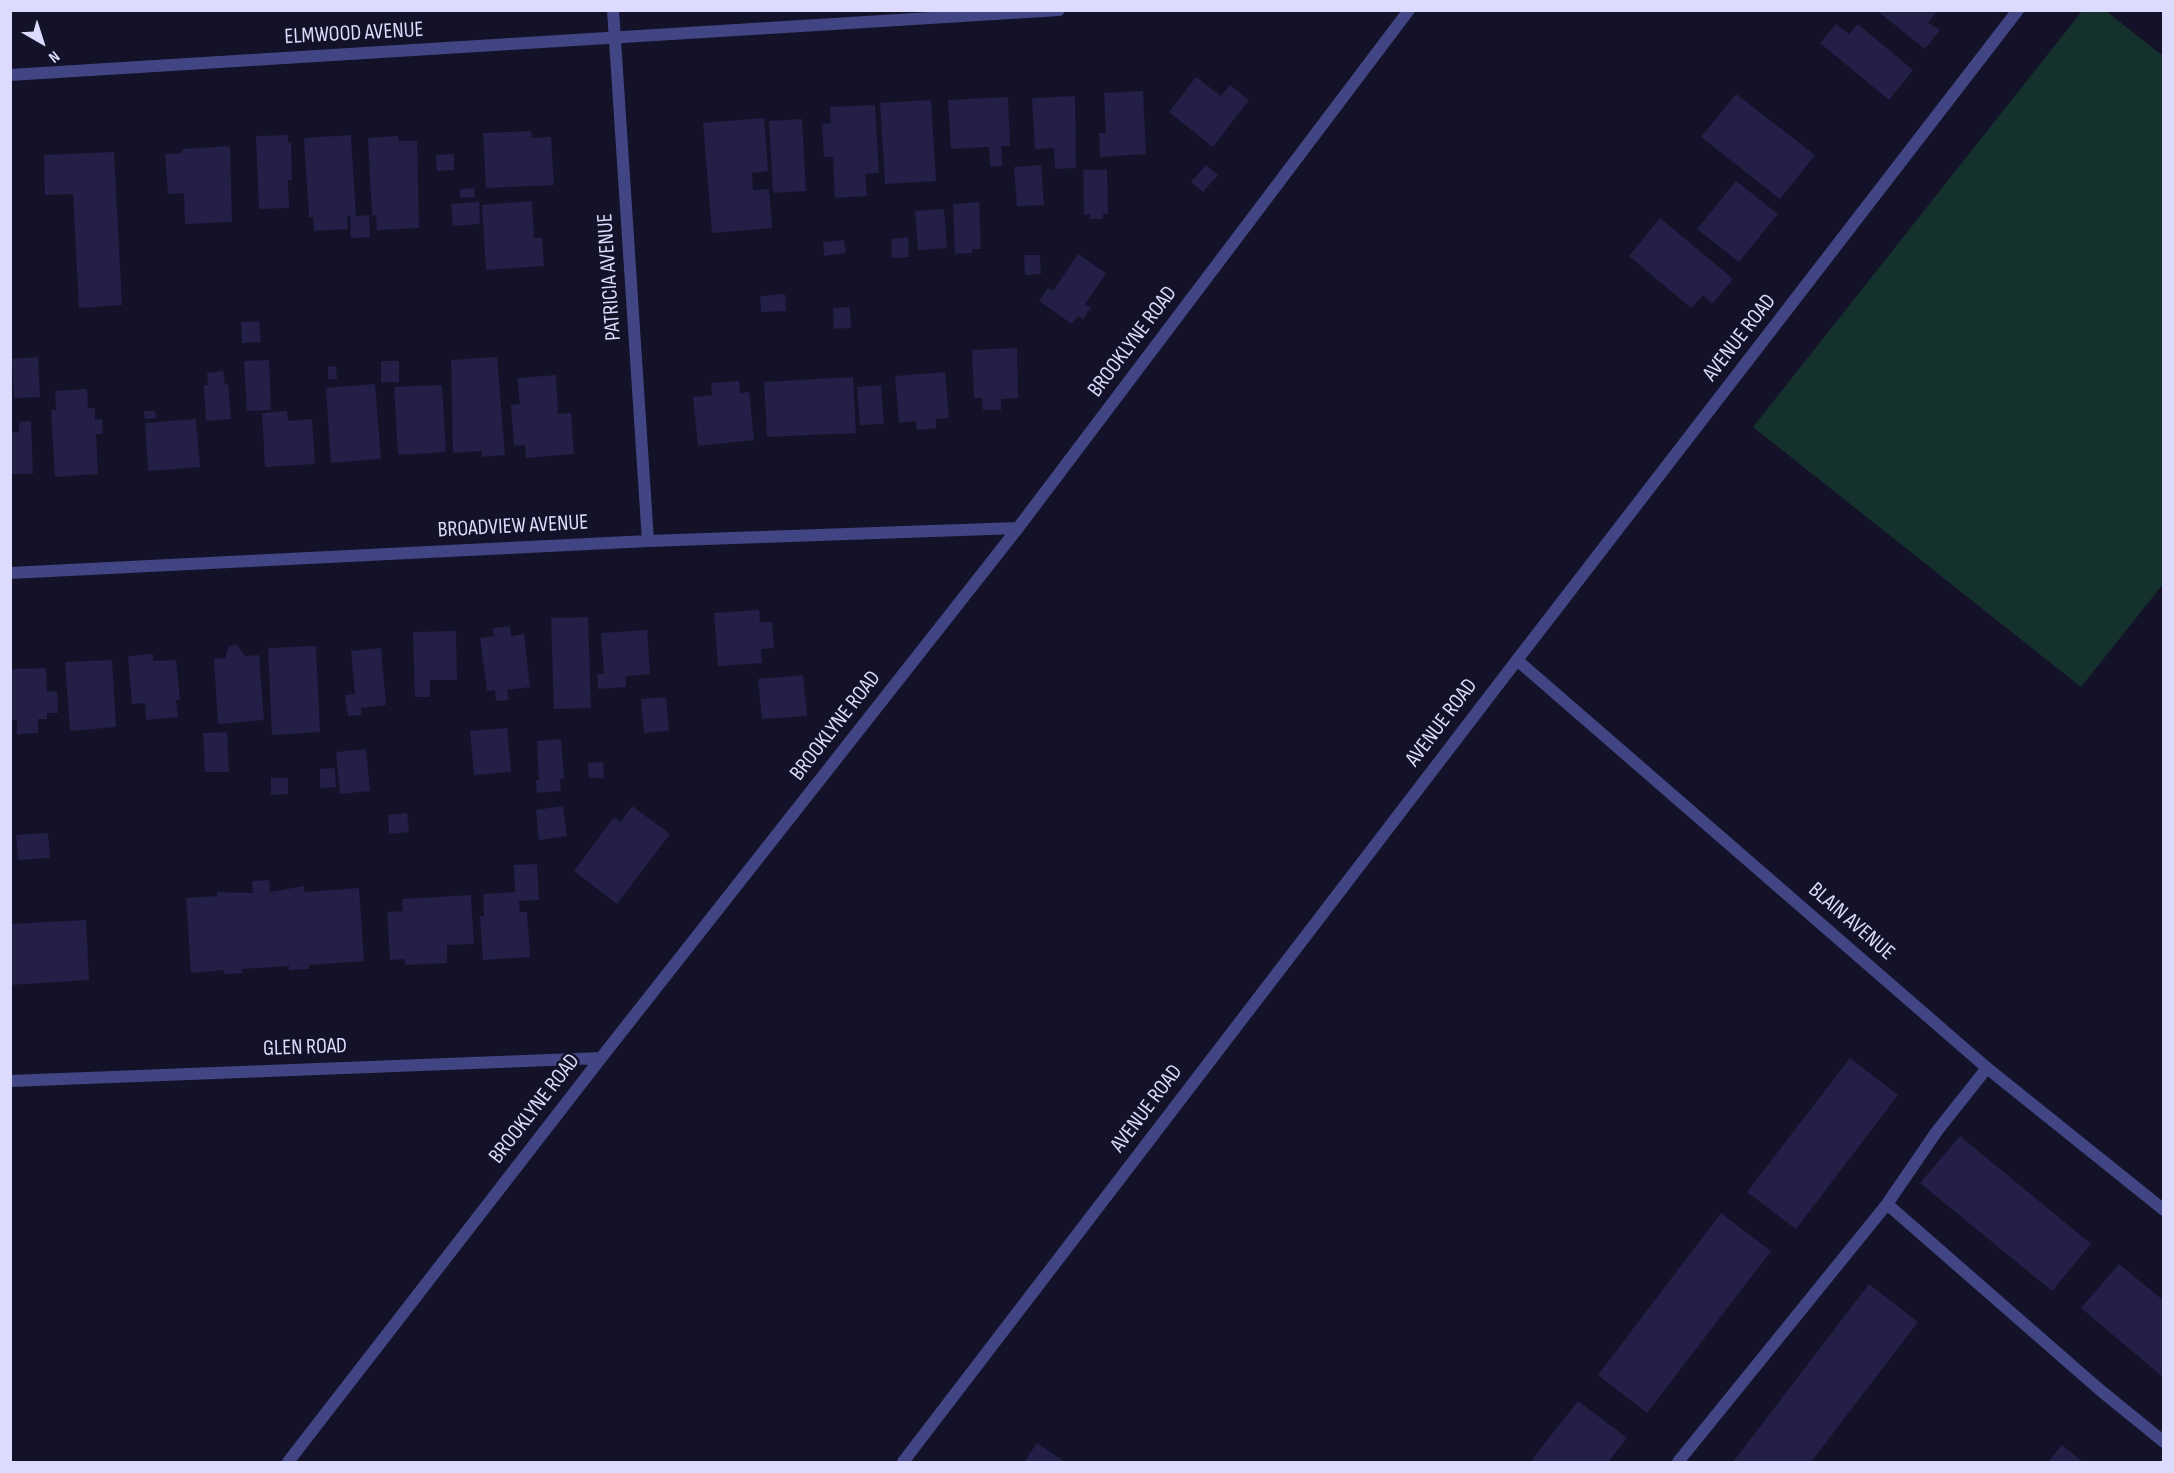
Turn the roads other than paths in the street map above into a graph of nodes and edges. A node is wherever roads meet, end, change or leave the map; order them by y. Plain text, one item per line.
1 (613, 10) edge
2 (1059, 10) edge
3 (1409, 10) edge
4 (2018, 10) edge
5 (615, 39) junction
6 (10, 75) edge
7 (1018, 528) junction
8 (648, 541) junction
9 (10, 573) edge
10 (1517, 660) junction
11 (601, 1058) junction
12 (1987, 1068) junction
13 (10, 1082) edge
14 (1887, 1204) junction
15 (2163, 1210) edge
16 (2163, 1442) edge
17 (288, 1462) edge
18 (903, 1462) edge
19 (1678, 1462) edge

1 - 5 street, PATRICIA AVENUE
2 - 5 street, ELMWOOD AVENUE
3 - 7 street, BROOKLYNE ROAD
4 - 10 street, AVENUE ROAD
5 - 6 street, ELMWOOD AVENUE
5 - 8 street, PATRICIA AVENUE
7 - 8 street, BROADVIEW AVENUE
7 - 11 street, BROOKLYNE ROAD
8 - 9 street, BROADVIEW AVENUE
10 - 12 street, BLAIN AVENUE
10 - 18 street, AVENUE ROAD
11 - 13 street, GLEN ROAD
11 - 17 street, BROOKLYNE ROAD
12 - 14 street
12 - 15 street, BLAIN AVENUE
14 - 16 street
14 - 19 street

